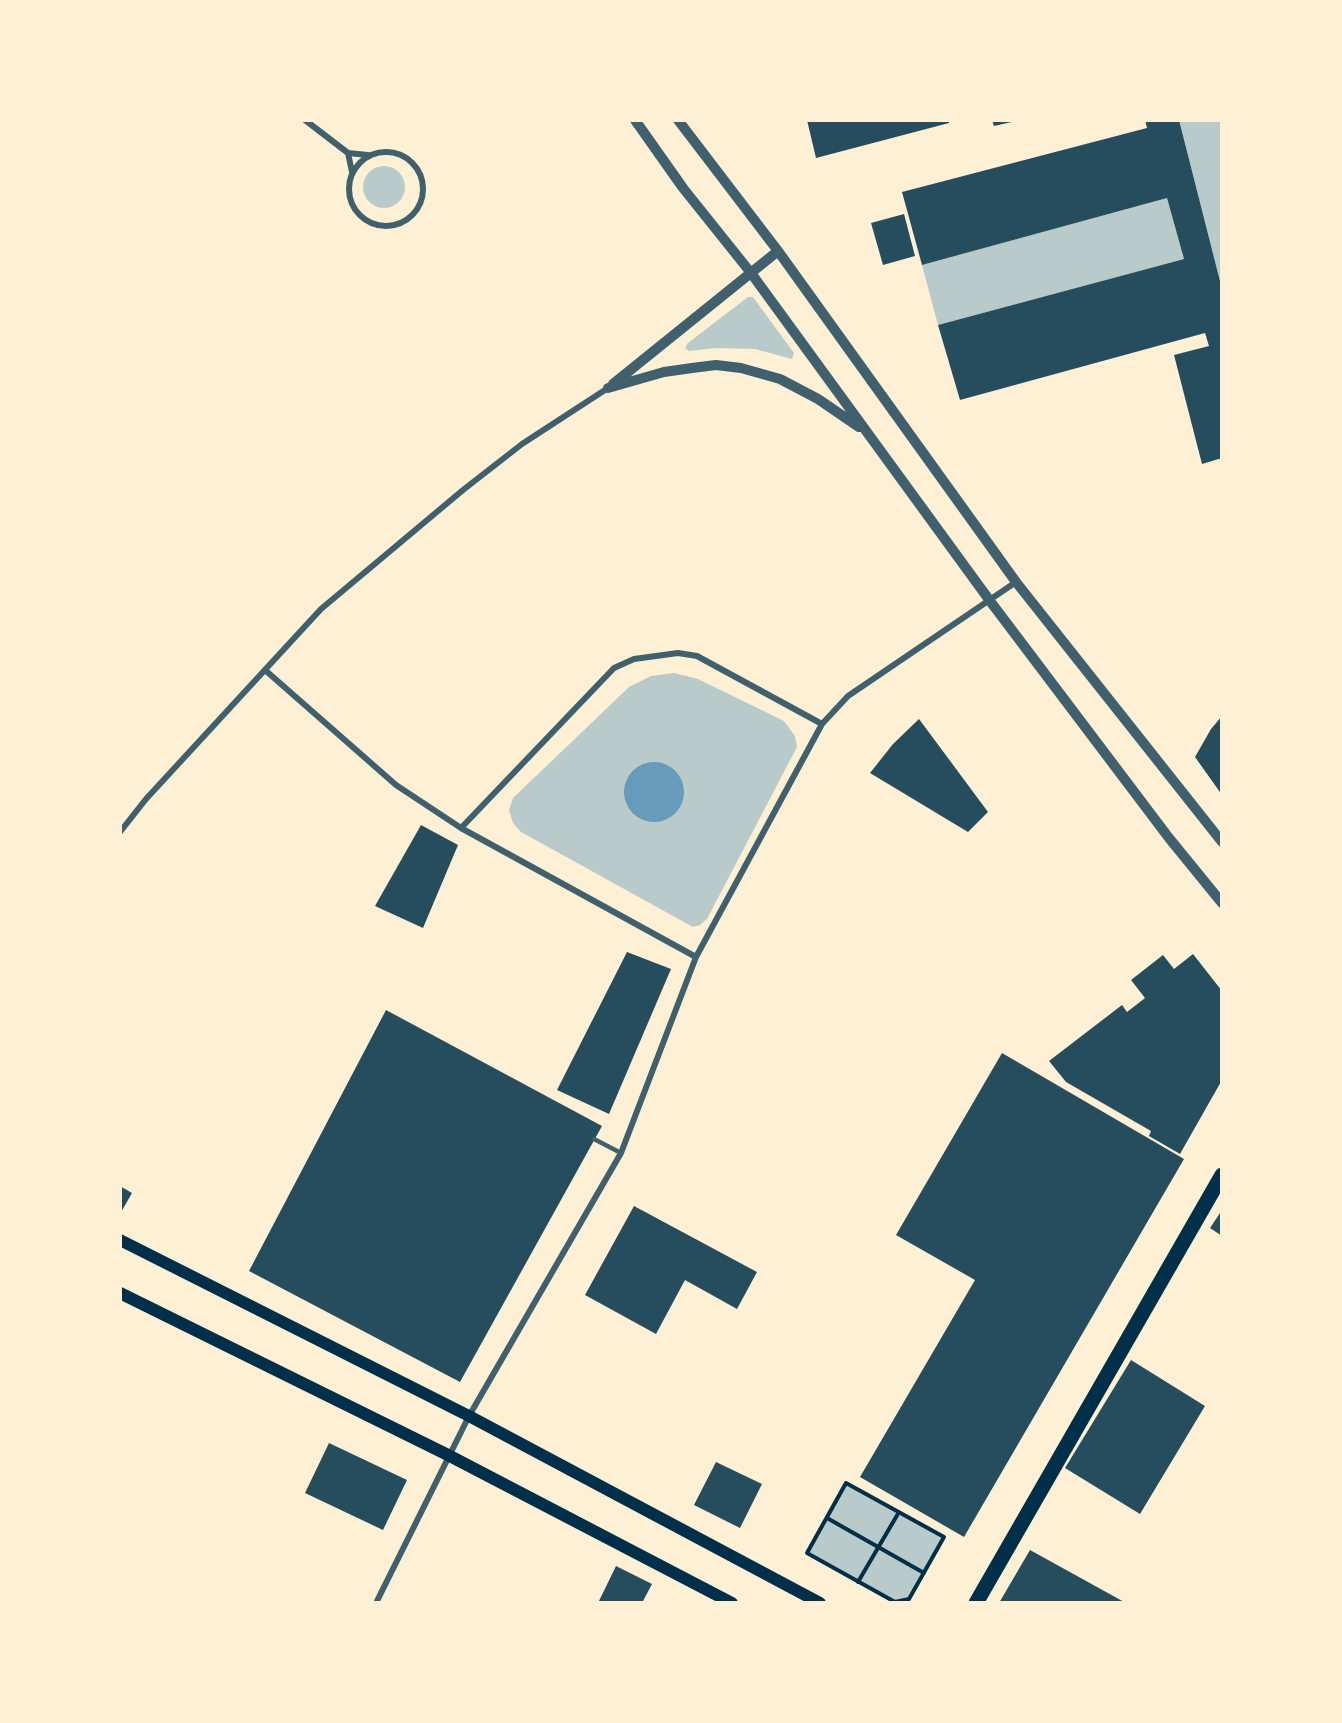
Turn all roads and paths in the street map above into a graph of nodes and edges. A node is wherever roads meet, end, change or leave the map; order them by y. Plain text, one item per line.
1 (305, 120) edge
2 (635, 120) edge
3 (678, 120) edge
4 (348, 153) junction
5 (370, 155) junction
6 (352, 172) junction
7 (778, 251) junction
8 (751, 273) junction
9 (608, 388) junction
10 (870, 435) junction
11 (1016, 582) junction
12 (990, 601) junction
13 (265, 670) junction
14 (822, 724) junction
15 (460, 828) junction
16 (120, 832) edge
17 (1222, 842) edge
18 (1222, 903) edge
19 (696, 957) junction
20 (594, 1139) dead end
21 (621, 1152) junction
22 (1222, 1175) edge
23 (120, 1240) edge
24 (120, 1293) edge
25 (469, 1416) junction
26 (448, 1455) junction
27 (899, 1512) junction
28 (827, 1518) junction
29 (879, 1547) junction
30 (924, 1573) junction
31 (858, 1582) junction
32 (376, 1603) edge
33 (732, 1603) edge
34 (820, 1603) edge
35 (976, 1603) edge

1 - 4 street
2 - 8 street
3 - 7 street
4 - 5 street
4 - 6 street
5 - 6 street
5 - 6 street
7 - 8 street
7 - 11 street
8 - 9 street
8 - 10 street
9 - 10 street
9 - 13 street
10 - 12 street
11 - 12 street
11 - 17 street
12 - 14 street
12 - 18 street
13 - 15 street
13 - 16 street
14 - 15 street
14 - 19 street
15 - 19 street
19 - 21 street
20 - 21 lane
21 - 25 street
22 - 35 main road
23 - 25 main road
24 - 26 main road
25 - 26 street
25 - 34 main road
26 - 32 street
26 - 33 main road
27 - 28 path
27 - 29 path
27 - 30 path
28 - 29 path
28 - 31 path
29 - 30 path
29 - 31 path
30 - 31 path

